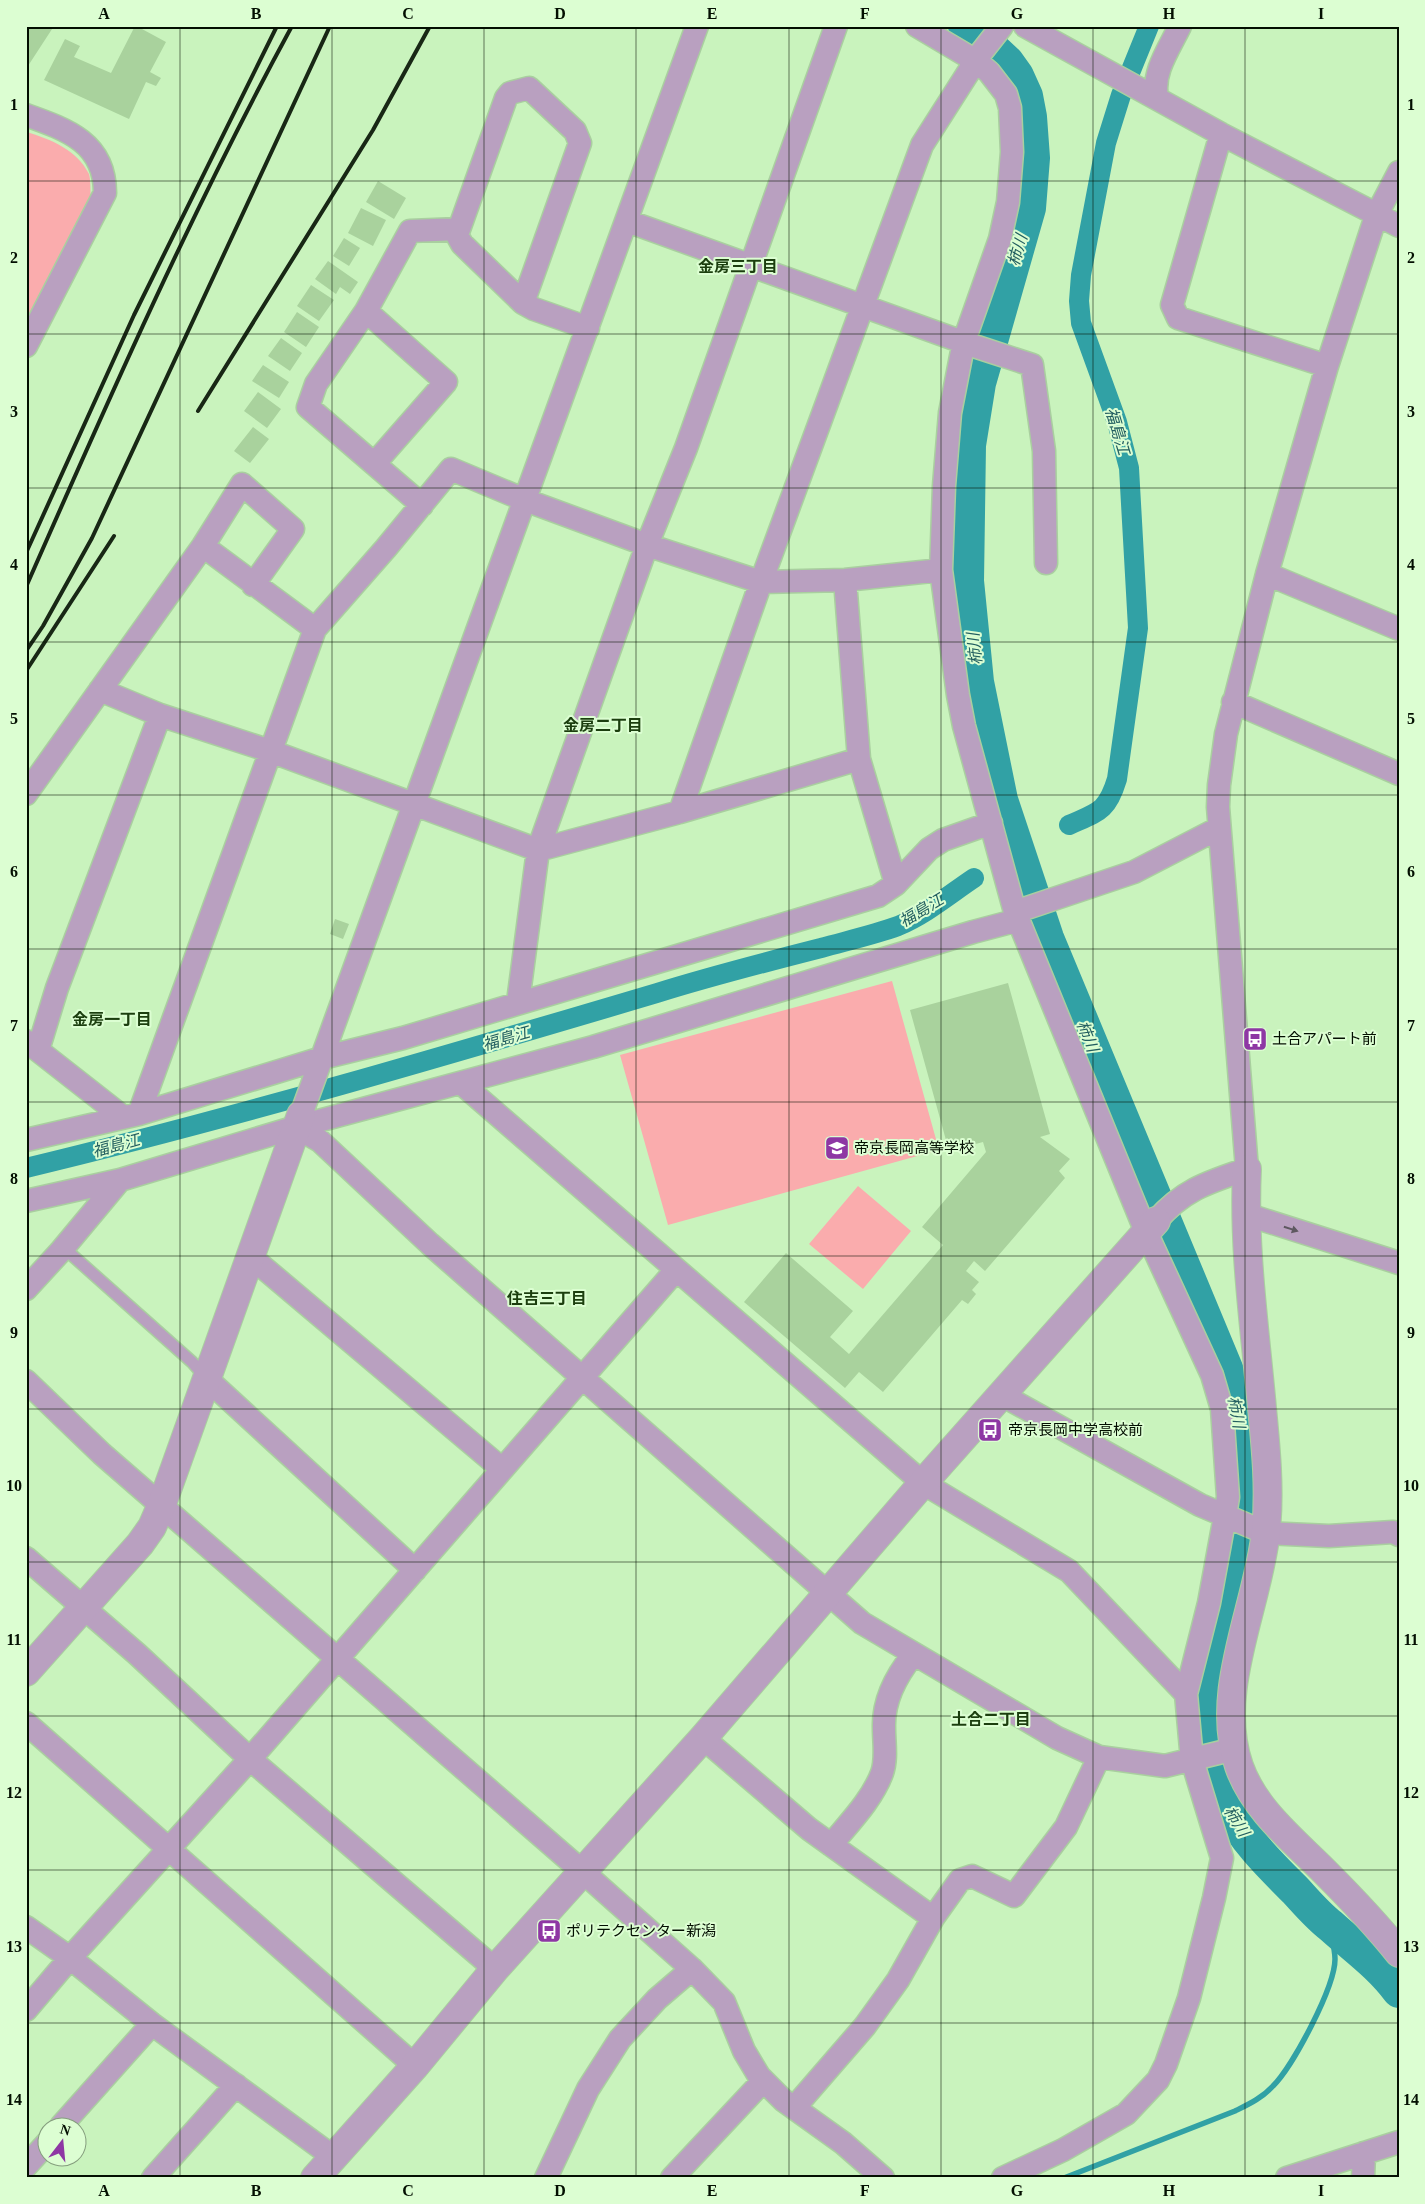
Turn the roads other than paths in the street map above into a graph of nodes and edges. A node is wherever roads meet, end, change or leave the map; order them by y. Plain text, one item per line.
1 (697, 26) edge
2 (836, 26) edge
3 (917, 26) edge
4 (1025, 26) edge
5 (1180, 26) edge
6 (1000, 28) edge
7 (978, 57) junction
8 (1151, 94) junction
9 (26, 115) edge
10 (1222, 134) junction
11 (1399, 172) edge
12 (1376, 216) junction
13 (626, 220) junction
14 (1399, 226) edge
15 (459, 229) junction
16 (751, 265) junction
17 (523, 303) junction
18 (863, 304) junction
19 (366, 311) junction
20 (588, 328) junction
21 (967, 343) junction
22 (26, 346) edge
23 (1327, 366) junction
24 (375, 463) junction
25 (525, 500) junction
26 (422, 504) junction
27 (647, 545) junction
28 (203, 546) junction
29 (1046, 564) dead end
30 (941, 570) junction
31 (1267, 574) junction
32 (845, 580) junction
33 (761, 582) junction
34 (253, 585) junction
35 (314, 629) junction
36 (1399, 629) edge
37 (100, 690) junction
38 (1234, 702) junction
39 (160, 714) junction
40 (270, 751) junction
41 (859, 759) junction
42 (1399, 774) edge
43 (26, 794) edge
44 (412, 805) junction
45 (680, 812) junction
46 (991, 824) junction
47 (1219, 828) junction
48 (538, 850) junction
49 (896, 884) junction
50 (1018, 914) junction
51 (518, 1002) junction
52 (32, 1046) edge
53 (319, 1066) junction
54 (461, 1083) junction
55 (131, 1116) junction
56 (298, 1121) junction
57 (26, 1140) edge
58 (1247, 1169) junction
59 (120, 1180) junction
60 (26, 1201) edge
61 (1245, 1214) junction
62 (1151, 1226) junction
63 (64, 1248) junction
64 (251, 1257) junction
65 (1399, 1263) edge
66 (676, 1270) junction
67 (26, 1289) edge
68 (582, 1378) junction
69 (207, 1379) junction
70 (26, 1381) edge
71 (1002, 1395) junction
72 (502, 1469) junction
73 (923, 1483) junction
74 (162, 1504) junction
75 (1225, 1516) junction
76 (1397, 1527) edge
77 (1266, 1533) junction
78 (26, 1558) edge
79 (415, 1570) junction
80 (828, 1595) junction
81 (84, 1608) junction
82 (913, 1655) junction
83 (338, 1658) junction
84 (26, 1672) edge
85 (1186, 1694) junction
86 (26, 1723) edge
87 (703, 1738) junction
88 (1228, 1751) junction
89 (1100, 1757) junction
90 (250, 1759) junction
91 (1195, 1759) junction
92 (831, 1845) junction
93 (170, 1849) junction
94 (583, 1872) junction
95 (933, 1918) junction
96 (26, 1927) edge
97 (1399, 1953) edge
98 (70, 1958) junction
99 (692, 1969) junction
100 (495, 1970) junction
101 (26, 2010) edge
102 (152, 2024) junction
103 (415, 2066) junction
104 (763, 2081) junction
105 (236, 2085) junction
106 (794, 2108) junction
107 (70, 2116) edge
108 (1399, 2142) edge
109 (38, 2153) edge
110 (1364, 2153) junction
111 (332, 2156) junction
112 (26, 2166) edge
113 (153, 2178) edge
114 (315, 2178) edge
115 (546, 2178) edge
116 (672, 2178) edge
117 (883, 2178) edge
118 (1003, 2178) edge
119 (1288, 2178) edge
120 (1364, 2178) edge

1 - 13 street
2 - 16 street
3 - 7 street
4 - 8 street
5 - 8 street
6 - 7 street
7 - 18 street
7 - 21 street
8 - 10 street
9 - 22 street
10 - 12 street
10 - 23 street
11 - 12 street
12 - 14 street
12 - 23 street
13 - 16 street
13 - 20 street
15 - 17 street
15 - 17 street
15 - 19 street
16 - 18 street
16 - 27 street
17 - 20 street
18 - 21 street
18 - 33 street
19 - 24 street
19 - 24 street
20 - 25 street
21 - 29 street
21 - 30 street
23 - 31 street
24 - 26 street
25 - 26 street
25 - 27 street
25 - 44 street
26 - 35 street
27 - 33 street
27 - 48 street
28 - 34 street
28 - 34 street
28 - 37 street
30 - 32 street
30 - 46 street
31 - 36 street
31 - 38 street
32 - 33 street
32 - 41 street
33 - 45 street
34 - 35 street
35 - 40 street
37 - 39 street
37 - 43 street
38 - 42 street
38 - 47 street
39 - 40 street
39 - 52 street
40 - 44 street
40 - 55 street
41 - 45 street
41 - 49 street
44 - 48 street
44 - 53 street
45 - 48 street
46 - 49 street
46 - 50 street
47 - 50 street
47 - 58 street
48 - 51 street
49 - 51 street
50 - 54 street
50 - 62 street
51 - 53 street
52 - 55 street
53 - 55 street
53 - 56 street
54 - 56 street
54 - 66 street
55 - 57 street
56 - 59 street
56 - 64 street
56 - 68 street
58 - 61 street
58 - 62 street
59 - 60 street
59 - 63 street
61 -> 65 street
61 - 77 street
62 - 71 street
62 - 75 street
63 - 67 street
63 - 69 lane
64 - 69 street
64 - 72 street
66 - 68 street
66 - 73 street
68 - 72 street
68 - 80 street
69 - 74 street
69 - 79 street
70 - 74 street
71 - 73 street
71 - 75 street
72 - 79 street
73 - 80 street
73 - 85 street
74 - 81 street
74 - 83 street
75 - 77 street
75 - 85 street
76 - 77 street
77 - 88 street
78 - 81 street
79 - 83 street
80 - 82 street
80 - 87 street
81 - 84 street
81 - 90 street
82 - 89 street
82 - 92 street
83 - 90 street
83 - 94 street
85 - 91 street
86 - 93 street
87 - 92 street
87 - 94 street
88 - 91 street
88 - 97 street
89 - 91 street
89 - 95 street
90 - 93 street
90 - 100 street
91 - 118 street
92 - 95 street
93 - 98 street
93 - 103 street
94 - 99 street
94 - 100 street
95 - 106 street
96 - 98 street
98 - 101 street
98 - 102 street
99 - 104 street
99 - 115 street
100 - 103 street
102 - 105 street
102 - 107 street
103 - 111 street
104 - 106 street
104 - 116 street
105 - 111 street
105 - 113 street
106 - 117 street
108 - 110 street
109 - 112 street
110 - 119 street
110 - 120 street
111 - 114 street

